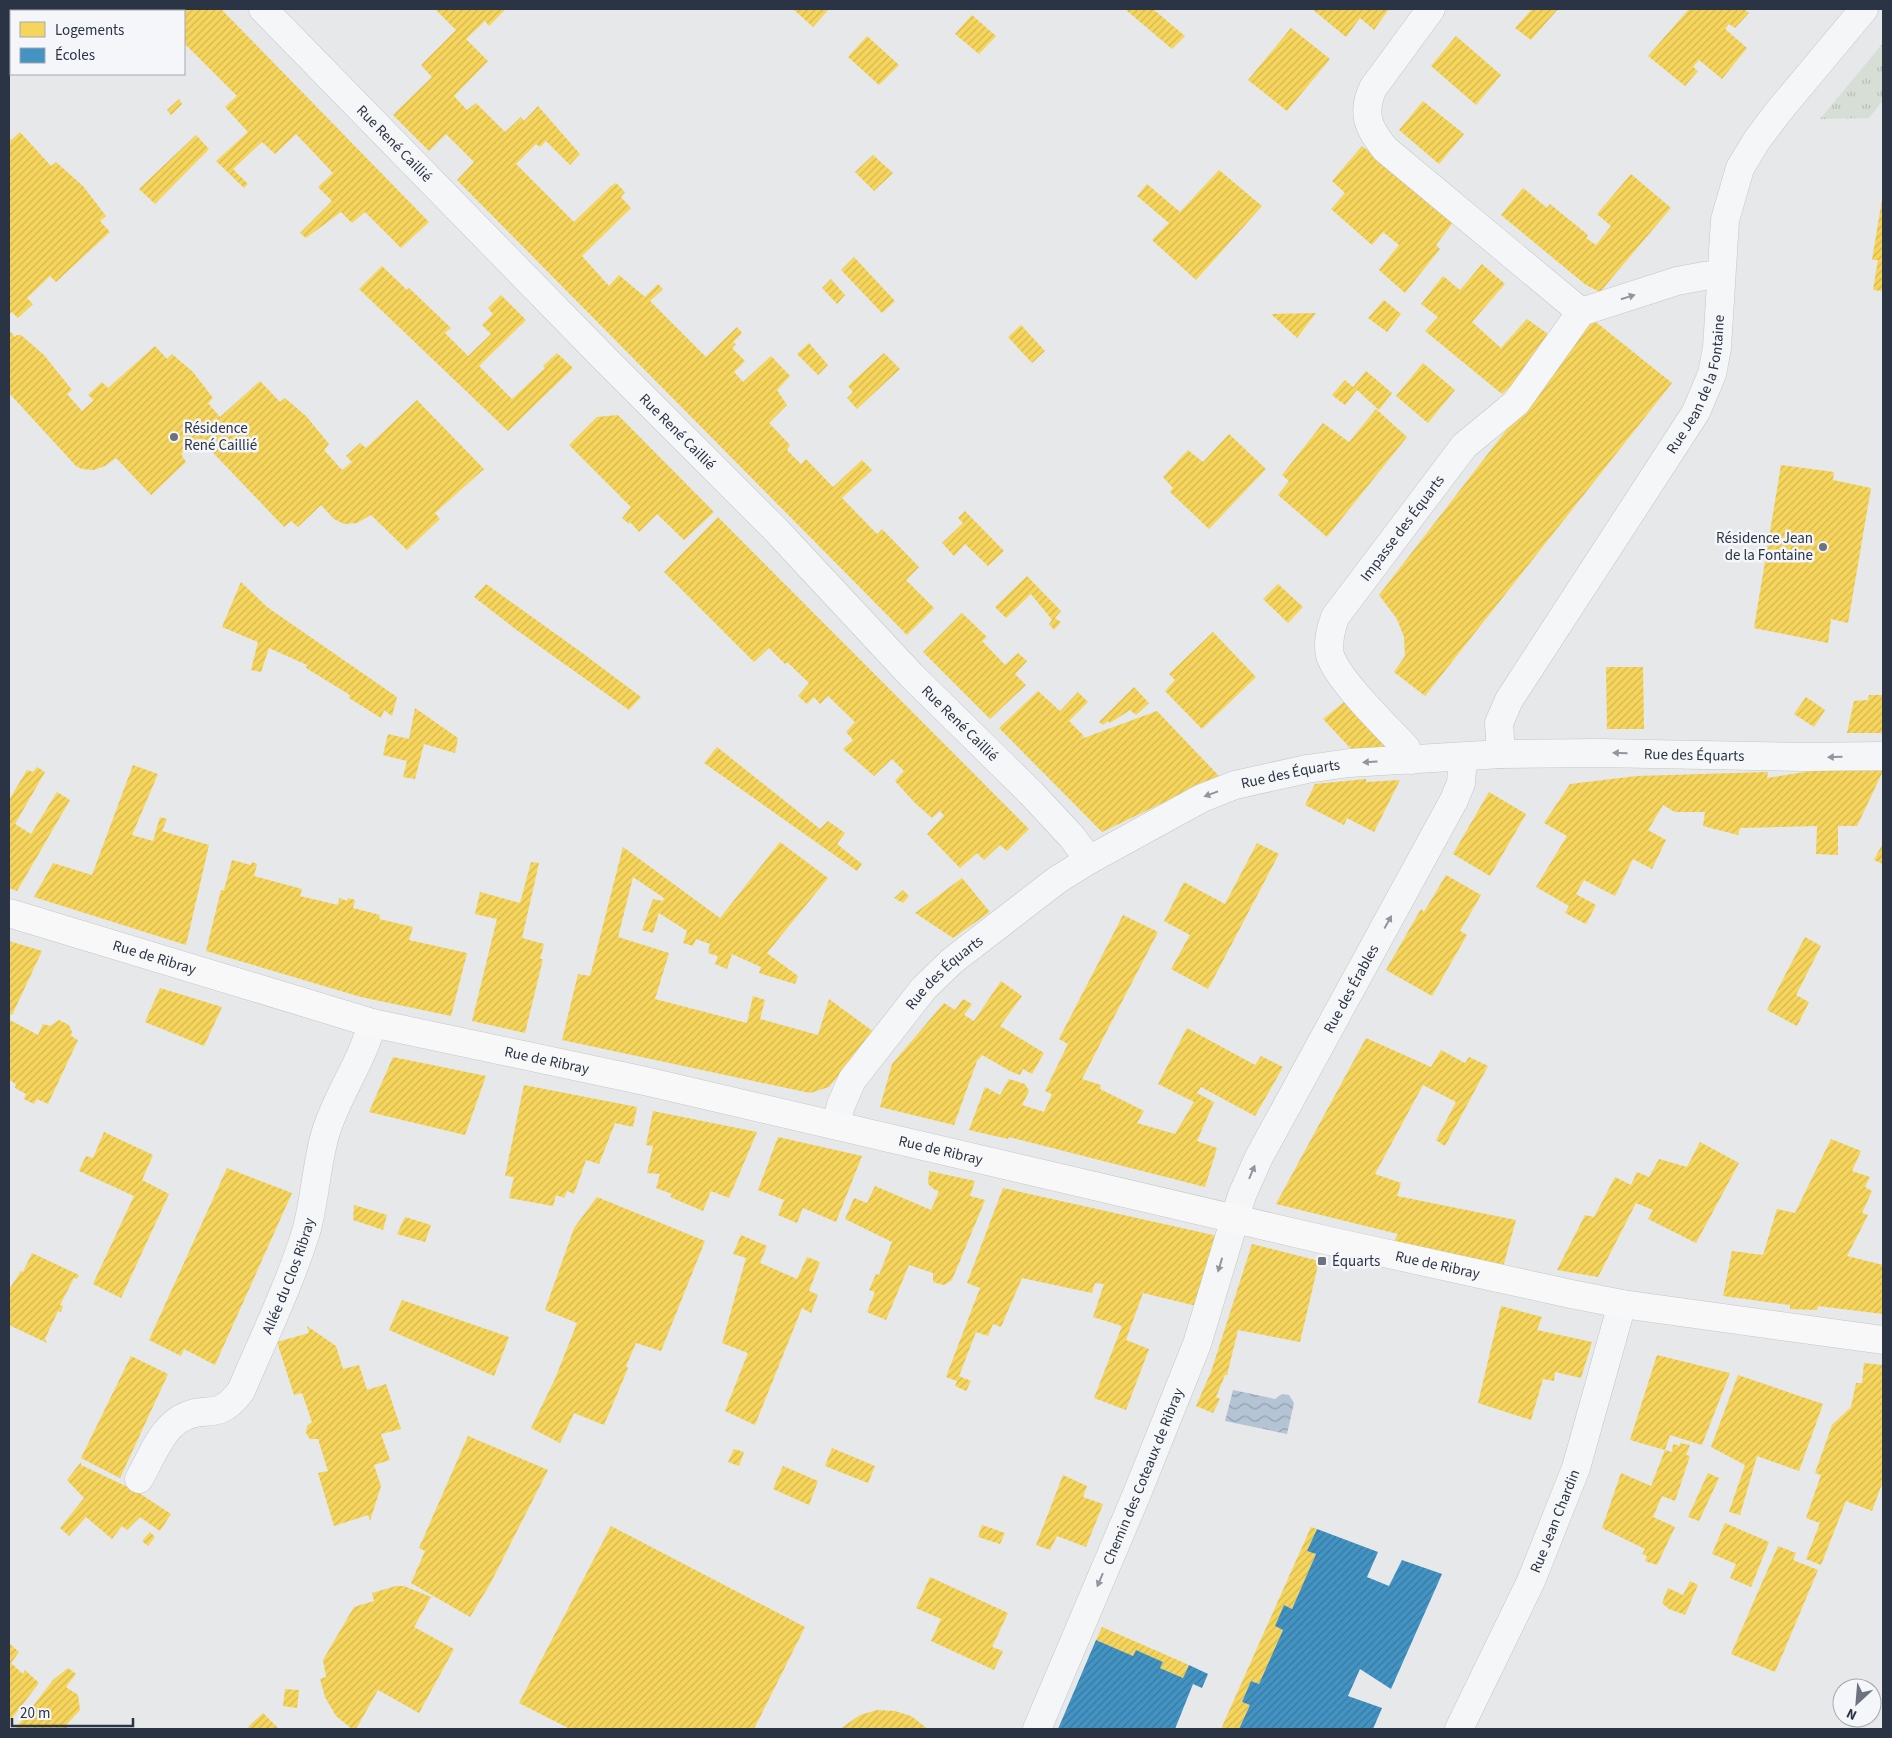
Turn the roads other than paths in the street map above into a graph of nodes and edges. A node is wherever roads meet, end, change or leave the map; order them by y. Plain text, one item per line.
1 (263, 9) edge
2 (1431, 9) edge
3 (1864, 9) edge
4 (1720, 275) junction
5 (1581, 312) junction
6 (1501, 754) junction
7 (1883, 756) edge
8 (1463, 758) junction
9 (1410, 760) junction
10 (1089, 860) junction
11 (9, 914) edge
12 (372, 1023) junction
13 (836, 1124) junction
14 (1235, 1218) junction
15 (1622, 1304) junction
16 (1883, 1340) edge
17 (139, 1479) dead end
18 (1037, 1729) edge
19 (1459, 1729) edge

1 - 10 street, Rue René Caillié
2 - 5 street
3 - 4 street, Rue Jean de la Fontaine
5 -> 4 street
4 - 6 street, Rue Jean de la Fontaine
5 - 9 street, Impasse des Équarts
7 -> 6 street, Rue des Équarts
6 - 8 street, Rue des Équarts
8 - 9 street, Rue des Équarts
14 -> 8 street, Rue des Érables
9 -> 10 street, Rue des Équarts
10 - 13 street, Rue des Équarts
11 - 12 street, Rue de Ribray
12 - 13 street, Rue de Ribray
12 - 17 street, Allée du Clos Ribray
13 - 14 street, Rue de Ribray
14 - 15 street, Rue de Ribray
14 -> 18 street, Chemin des Coteaux de Ribray
15 - 16 street, Rue de Ribray
15 - 19 street, Rue Jean Chardin

